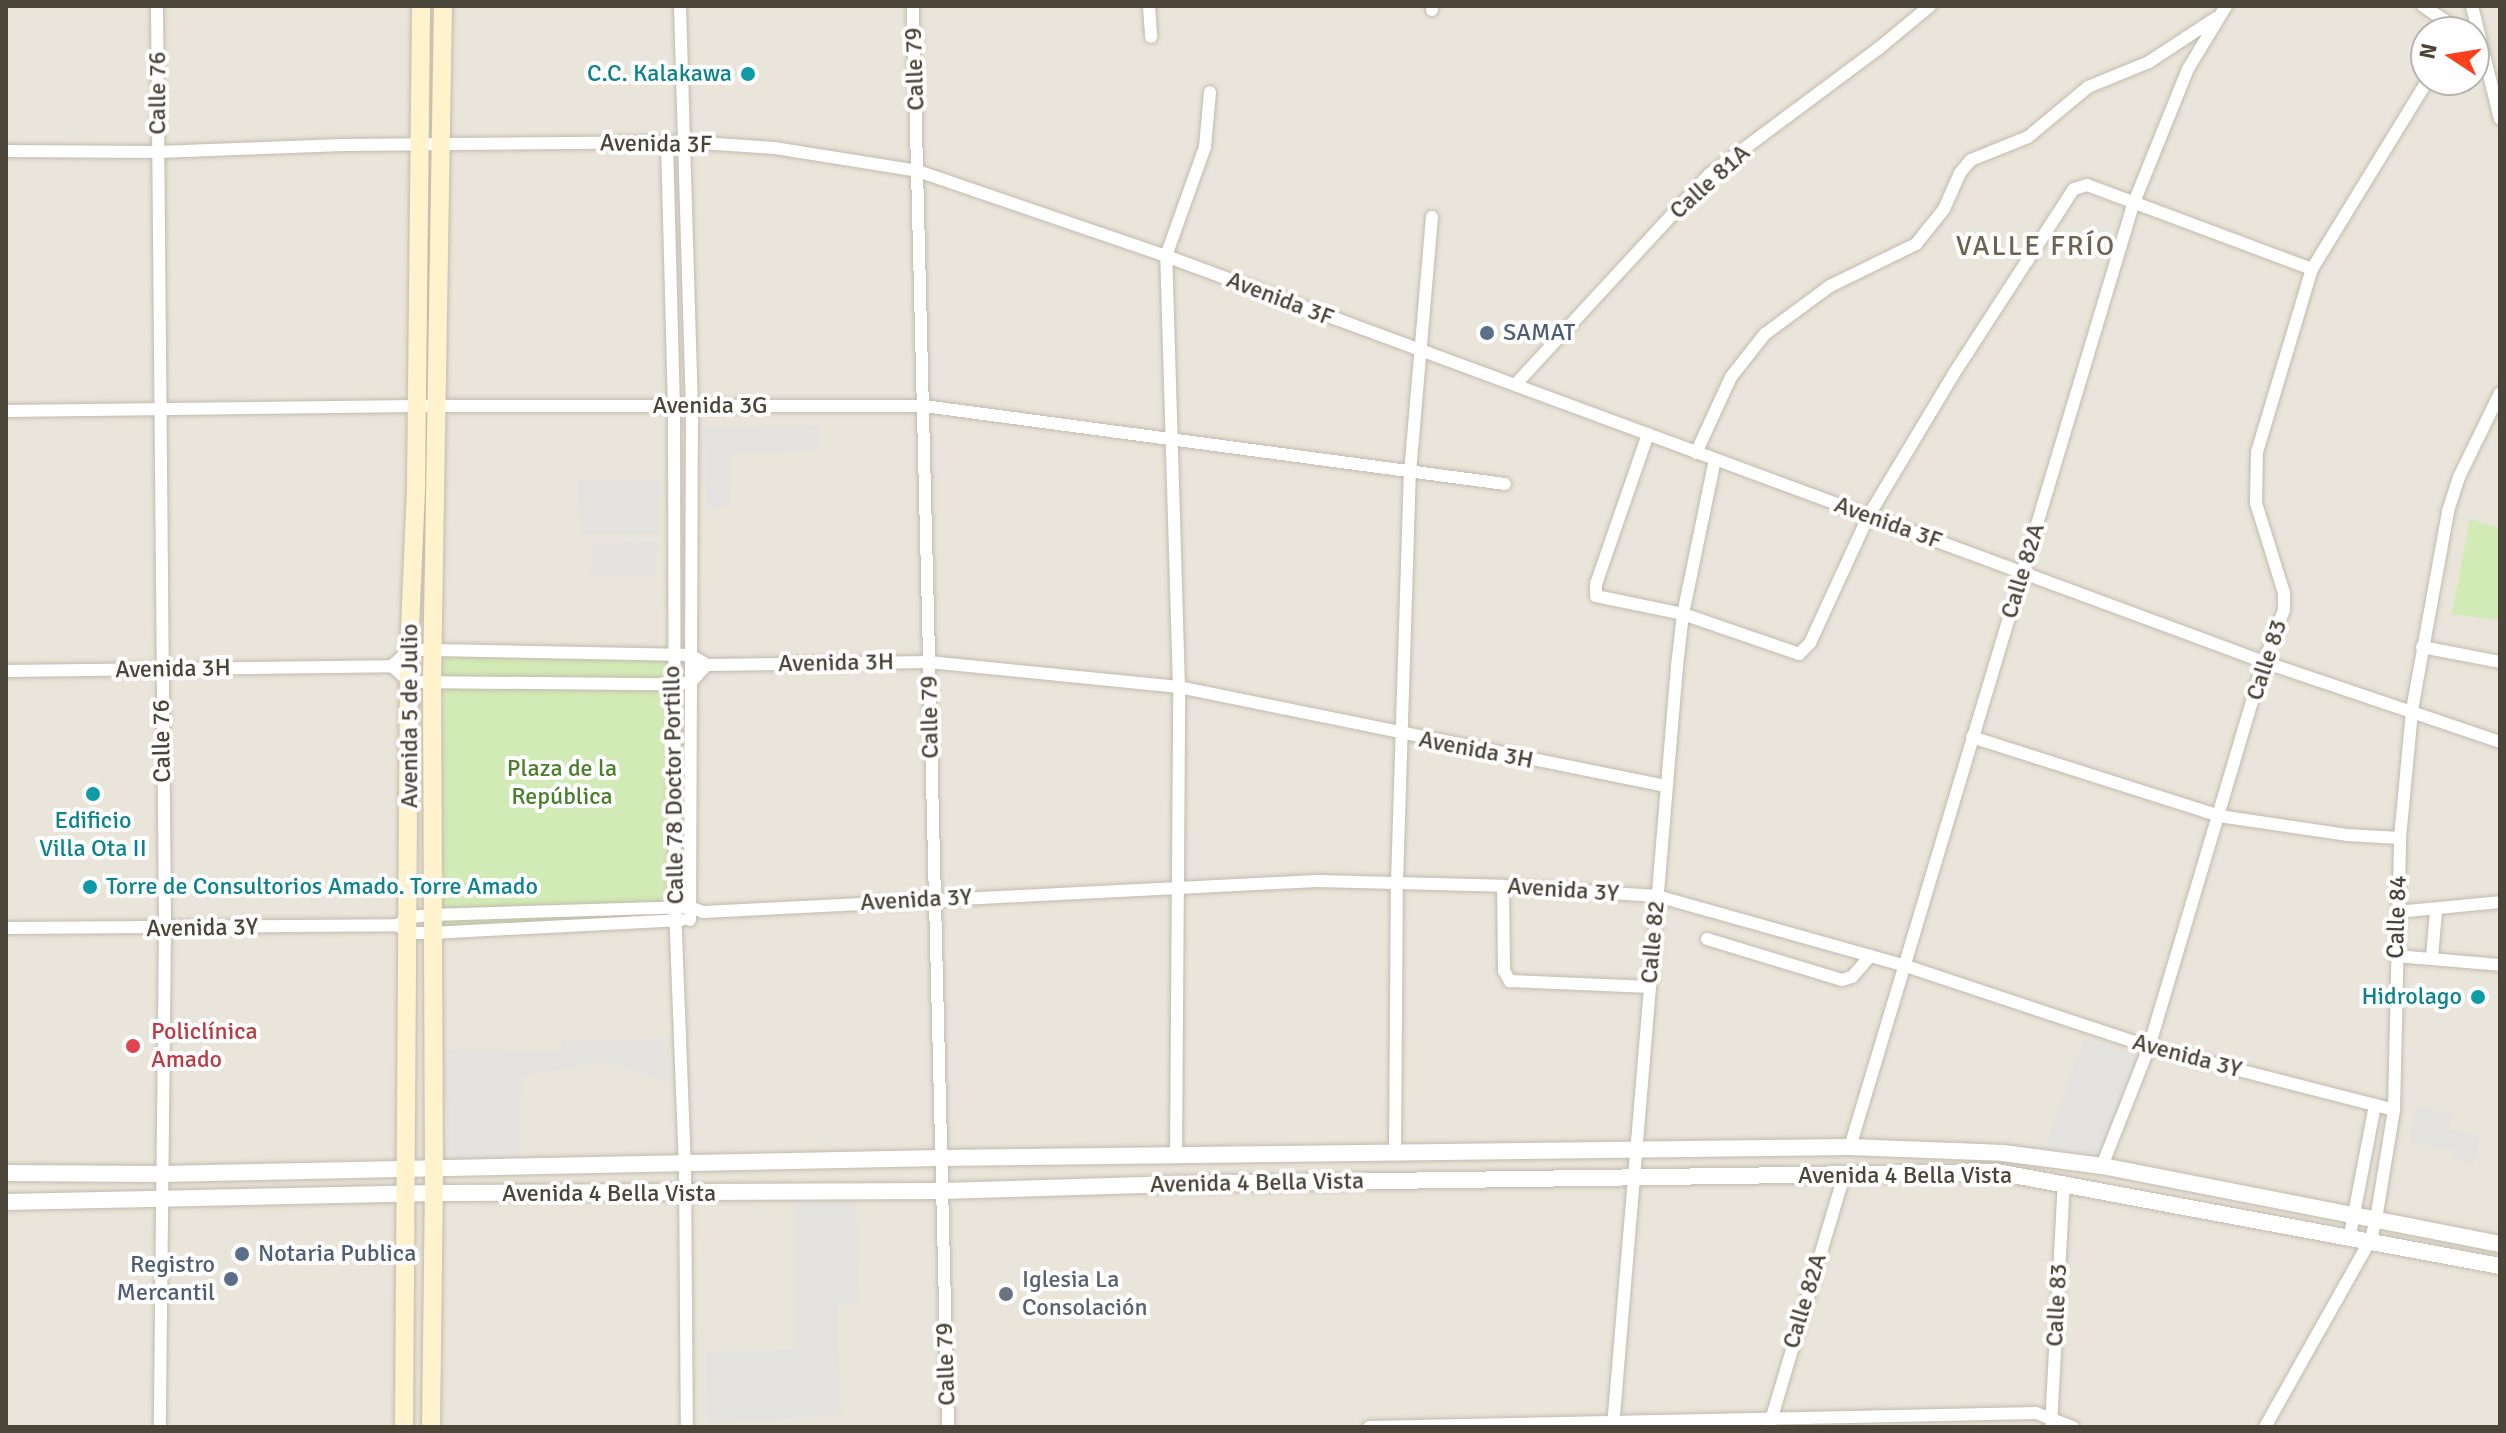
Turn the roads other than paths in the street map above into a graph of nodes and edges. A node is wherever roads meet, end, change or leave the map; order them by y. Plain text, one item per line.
1 (157, 6) edge
2 (421, 6) edge
3 (443, 6) edge
4 (680, 6) edge
5 (913, 6) edge
6 (1149, 6) edge
7 (1930, 6) edge
8 (2472, 6) edge
9 (2222, 11) edge
10 (1151, 37) dead end
11 (2494, 71) edge
12 (1210, 92) dead end
13 (2418, 96) edge
14 (2500, 119) edge
15 (667, 142) junction
16 (686, 142) junction
17 (421, 144) junction
18 (442, 144) junction
19 (6, 151) edge
20 (158, 152) junction
21 (918, 171) junction
22 (2133, 205) junction
23 (1432, 217) dead end
24 (1166, 256) junction
25 (2312, 269) junction
26 (1418, 352) junction
27 (1515, 385) junction
28 (2500, 393) edge
29 (437, 406) junction
30 (674, 406) junction
31 (692, 406) junction
32 (924, 406) junction
33 (416, 407) junction
34 (158, 408) junction
35 (6, 411) edge
36 (1648, 434) junction
37 (1172, 442) junction
38 (1696, 453) junction
39 (1715, 460) junction
40 (1410, 473) junction
41 (1505, 484) dead end
42 (1869, 515) junction
43 (2022, 573) junction
44 (1683, 614) junction
45 (2422, 647) junction
46 (409, 650) junction
47 (433, 650) junction
48 (673, 655) junction
49 (690, 655) junction
50 (929, 662) junction
51 (2264, 662) junction
52 (2500, 662) edge
53 (707, 665) junction
54 (392, 666) junction
55 (161, 669) junction
56 (6, 671) edge
57 (410, 682) junction
58 (432, 682) junction
59 (690, 683) junction
60 (673, 684) junction
61 (1179, 687) junction
62 (2412, 710) junction
63 (1401, 735) junction
64 (1972, 737) junction
65 (2500, 742) edge
66 (1664, 786) junction
67 (2219, 816) junction
68 (2400, 838) junction
69 (1397, 882) junction
70 (1503, 886) junction
71 (1180, 888) junction
72 (1657, 896) junction
73 (933, 899) junction
74 (2500, 902) edge
75 (2436, 910) junction
76 (554, 911) junction
77 (2397, 912) junction
78 (694, 913) junction
79 (676, 914) junction
80 (432, 924) junction
81 (406, 925) junction
82 (554, 927) junction
83 (6, 928) edge
84 (165, 929) junction
85 (1707, 939) dead end
86 (1870, 956) junction
87 (2396, 956) junction
88 (2432, 958) junction
89 (1903, 965) junction
90 (2500, 965) edge
91 (1650, 987) junction
92 (2149, 1047) junction
93 (2375, 1105) junction
94 (2394, 1110) junction
95 (1850, 1147) junction
96 (1635, 1148) junction
97 (1395, 1154) junction
98 (1176, 1157) junction
99 (940, 1158) junction
100 (685, 1166) junction
101 (2102, 1166) junction
102 (407, 1170) junction
103 (434, 1170) junction
104 (6, 1173) edge
105 (161, 1174) junction
106 (1844, 1176) junction
107 (1631, 1177) junction
108 (2064, 1182) junction
109 (942, 1191) junction
110 (434, 1193) junction
111 (407, 1195) junction
112 (685, 1195) junction
113 (161, 1197) junction
114 (6, 1202) edge
115 (2354, 1214) junction
116 (2376, 1219) junction
117 (2350, 1235) junction
118 (2371, 1239) junction
119 (2500, 1244) edge
120 (2500, 1266) edge
121 (1770, 1421) edge
122 (2051, 1422) edge
123 (1613, 1425) edge
124 (1447, 1426) edge
125 (160, 1427) edge
126 (404, 1427) edge
127 (431, 1427) edge
128 (687, 1427) edge
129 (948, 1427) edge
130 (1369, 1427) edge
131 (2073, 1427) edge
132 (2265, 1427) edge

1 - 20 street, Calle 76
2 - 17 main road, Avenida 5 de Julio
3 - 18 main road, Avenida 5 de Julio
4 - 16 street, Calle 78 Doctor Portillo
5 - 21 street, Calle 79
6 - 10 street
7 - 27 street, Calle 81A
8 - 11 street
9 - 22 street, Calle 82A
9 - 38 street
11 - 14 street
12 - 24 street
13 - 25 street, Calle 83
15 - 16 street, Avenida 3F
15 - 18 street, Avenida 3F
15 - 30 street, Calle 78 Doctor Portillo
16 - 21 street, Avenida 3F
16 - 31 street, Calle 78 Doctor Portillo
17 - 18 street, Avenida 3F
17 - 20 street, Avenida 3F
17 - 33 main road, Avenida 5 de Julio
18 - 29 main road, Avenida 5 de Julio
19 - 20 street, Avenida 3F
20 - 34 street, Calle 76
21 - 24 street, Avenida 3F
21 - 32 street, Calle 79
22 - 25 street
22 - 42 street
22 - 43 street, Calle 82A
23 - 26 street
24 - 26 street, Avenida 3F
24 - 37 street
25 - 51 street, Calle 83
26 - 27 street, Avenida 3F
26 - 40 street
27 - 36 street, Avenida 3F
28 - 45 street, Calle 84
29 - 30 street, Avenida 3G
29 - 33 street, Avenida 3G
29 - 47 main road, Avenida 5 de Julio
30 - 31 street, Avenida 3G
30 - 48 street, Calle 78 Doctor Portillo
31 - 32 street, Avenida 3G
31 - 49 street, Calle 78 Doctor Portillo
32 - 37 street, Avenida 3G
32 - 50 street, Calle 79
33 - 34 street, Avenida 3G
33 - 46 main road, Avenida 5 de Julio
34 - 35 street, Avenida 3G
34 - 55 street, Calle 76
36 - 38 street, Avenida 3F
36 - 44 street
37 - 40 street, Avenida 3G
37 - 61 street
38 - 39 street, Avenida 3F
39 - 42 street, Avenida 3F
39 - 44 street, Calle 82
40 - 41 street, Avenida 3G
40 - 63 street
42 - 43 street, Avenida 3F
42 - 44 street
43 - 51 street, Avenida 3F
43 - 64 street, Calle 82A
44 - 66 street, Calle 82
45 - 52 street
45 - 62 street, Calle 84
46 - 47 street
46 - 54 street
46 - 57 main road, Avenida 5 de Julio
47 - 48 street
47 - 58 main road, Avenida 5 de Julio
48 - 49 street
48 - 60 street, Calle 78 Doctor Portillo
49 - 53 street
49 - 59 street, Calle 78 Doctor Portillo
50 - 53 street, Avenida 3H
50 - 61 street, Avenida 3H
50 - 73 street, Calle 79
51 - 62 street, Avenida 3F
51 - 67 street, Calle 83
53 - 59 street
54 - 55 street, Avenida 3H
54 - 57 street
55 - 56 street, Avenida 3H
55 - 84 street, Calle 76
57 - 58 street
57 - 81 main road, Avenida 5 de Julio
58 - 60 street
58 - 80 main road, Avenida 5 de Julio
59 - 60 street
59 - 78 street, Calle 78 Doctor Portillo
60 - 79 street, Calle 78 Doctor Portillo
61 - 63 street, Avenida 3H
61 - 71 street
62 - 65 street, Avenida 3F
62 - 68 street, Calle 84
63 - 66 street, Avenida 3H
63 - 69 street
64 - 67 street
64 - 89 street, Calle 82A
66 - 72 street, Calle 82
67 - 68 street
67 - 92 street, Calle 83
68 - 77 street, Calle 84
69 - 70 street, Avenida 3Y
69 - 71 street, Avenida 3Y
69 - 97 street
70 - 72 street, Avenida 3Y
70 - 91 street
71 - 73 street, Avenida 3Y
71 - 98 street
72 - 86 street, Avenida 3Y
72 - 91 street, Calle 82
73 - 78 street, Avenida 3Y
73 - 99 street, Calle 79
74 - 75 street
75 - 77 street
75 - 88 street
76 - 79 street, Avenida 3Y
76 - 80 street, Avenida 3Y
76 - 82 street
77 - 87 street, Calle 84
78 - 79 street, Avenida 3Y
79 - 82 street, Avenida 3Y
79 - 100 street, Calle 78 Doctor Portillo
80 - 81 street, Avenida 3Y
80 - 82 street, Avenida 3Y
80 - 103 main road, Avenida 5 de Julio
81 - 84 street, Avenida 3Y
81 - 102 main road, Avenida 5 de Julio
83 - 84 street, Avenida 3Y
84 - 105 street, Calle 76
85 - 86 street
86 - 89 street, Avenida 3Y
87 - 88 street
87 - 94 street, Calle 84
88 - 90 street
89 - 92 street, Avenida 3Y
89 - 95 street, Calle 82A
91 - 96 street, Calle 82
92 - 93 street, Avenida 3Y
92 - 101 street, Calle 83
93 - 94 street, Avenida 3Y
93 - 115 street
94 - 116 street, Calle 84
95 - 96 street, Avenida 4 Bella Vista
95 - 101 street, Avenida 4 Bella Vista
96 - 97 street, Avenida 4 Bella Vista
96 - 107 street, Calle 82
97 - 98 street, Avenida 4 Bella Vista
98 - 99 street, Avenida 4 Bella Vista
99 - 100 street, Avenida 4 Bella Vista
99 - 109 street, Calle 79
100 - 103 street, Avenida 4 Bella Vista
100 - 112 street, Calle 78 Doctor Portillo
101 - 115 street, Avenida 4 Bella Vista
102 - 103 street, Avenida 4 Bella Vista
102 - 105 street, Avenida 4 Bella Vista
102 - 111 main road, Avenida 5 de Julio
103 - 110 main road, Avenida 5 de Julio
104 - 105 street, Avenida 4 Bella Vista
105 - 113 street, Calle 76
106 - 107 street, Avenida 4 Bella Vista
106 - 108 street, Avenida 4 Bella Vista
106 - 121 street, Calle 82A
107 - 109 street, Avenida 4 Bella Vista
107 - 123 street, Calle 82
108 - 117 street, Avenida 4 Bella Vista
108 - 122 street, Calle 83
109 - 112 street, Avenida 4 Bella Vista
109 - 129 street, Calle 79
110 - 111 street, Avenida 4 Bella Vista
110 - 112 street, Avenida 4 Bella Vista
110 - 127 main road, Avenida 5 de Julio
111 - 113 street, Avenida 4 Bella Vista
111 - 126 main road, Avenida 5 de Julio
112 - 128 street, Calle 78 Doctor Portillo
113 - 114 street, Avenida 4 Bella Vista
113 - 125 street, Calle 76
115 - 116 street, Avenida 4 Bella Vista
115 - 117 street
116 - 118 street, Calle 84
116 - 119 street, Avenida 4 Bella Vista
117 - 118 street, Avenida 4 Bella Vista
118 - 120 street, Avenida 4 Bella Vista
118 - 132 street, Calle 84
121 - 122 street
121 - 123 street
122 - 131 street
123 - 124 street
124 - 130 street

